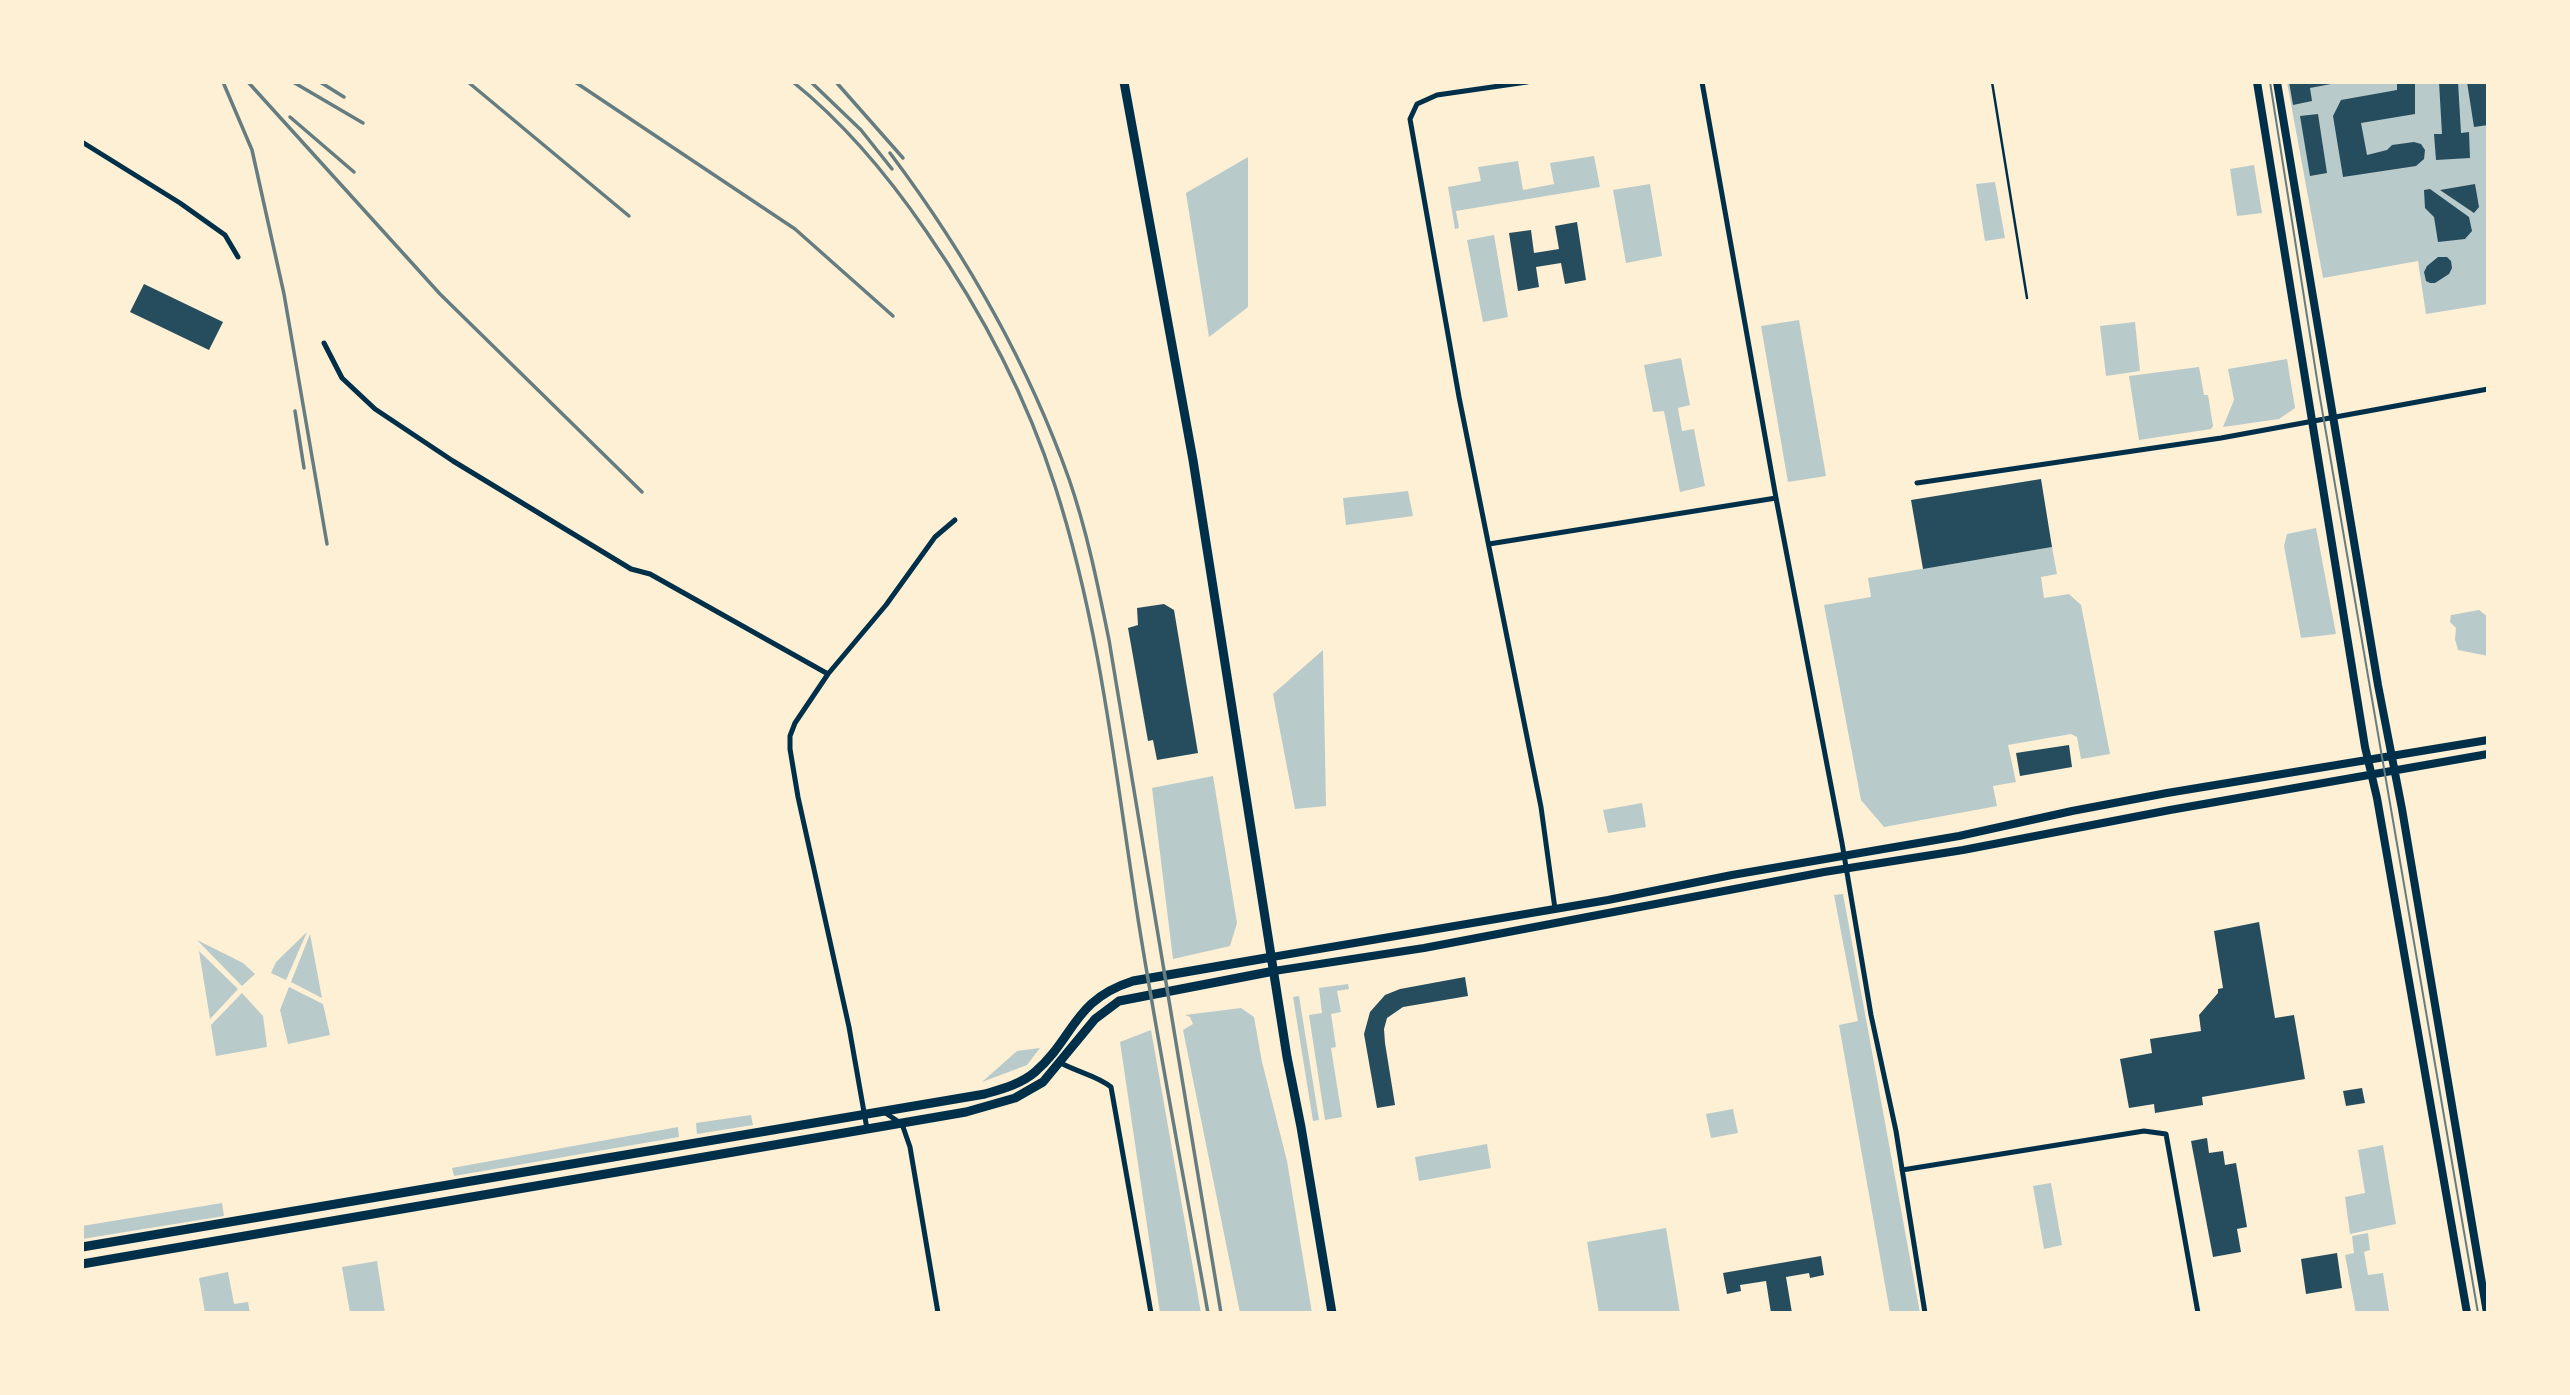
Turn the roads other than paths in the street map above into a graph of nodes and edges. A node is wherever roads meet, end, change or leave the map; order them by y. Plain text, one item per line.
1 (1124, 82) edge
2 (1527, 82) edge
3 (1702, 82) edge
4 (1992, 82) edge
5 (2257, 82) edge
6 (2277, 82) edge
7 (82, 142) edge
8 (238, 257) dead end
9 (2027, 299) dead end
10 (324, 343) dead end
11 (2488, 389) edge
12 (2334, 419) junction
13 (2311, 422) junction
14 (1917, 483) dead end
15 (1776, 498) junction
16 (955, 520) dead end
17 (1489, 544) junction
18 (828, 674) junction
19 (2488, 740) edge
20 (2488, 754) edge
21 (2390, 756) junction
22 (2368, 759) junction
23 (2393, 771) junction
24 (2371, 774) junction
25 (1844, 857) junction
26 (1846, 869) junction
27 (1555, 909) junction
28 (1272, 957) junction
29 (1274, 971) junction
30 (1061, 1063) junction
31 (884, 1112) junction
32 (864, 1115) junction
33 (902, 1124) junction
34 (867, 1129) junction
35 (1902, 1170) junction
36 (82, 1247) edge
37 (82, 1264) edge
38 (939, 1313) edge
39 (1152, 1313) edge
40 (1332, 1313) edge
41 (1925, 1313) edge
42 (2198, 1313) edge
43 (2467, 1313) edge
44 (2487, 1313) edge

1 - 28 main road
2 - 17 street
3 - 15 street
4 - 9 lane
5 - 13 main road
6 - 12 main road
7 - 8 street
10 - 18 street
11 - 12 street
12 - 13 street
12 - 21 main road
13 - 14 street
13 - 22 main road
15 - 17 street
15 - 25 street
16 - 18 street
17 - 27 street
18 - 32 street
19 - 21 main road
20 - 23 main road
21 - 22 main road
21 - 23 main road
22 - 24 main road
22 - 25 main road
23 - 24 main road
23 - 44 main road
24 - 26 main road
24 - 43 main road
25 - 26 street
25 - 27 main road
26 - 29 main road
26 - 35 street
27 - 28 main road
28 - 29 main road
28 - 31 main road
29 - 30 main road
29 - 40 main road
30 - 33 main road
30 - 39 street
31 - 32 main road
31 - 33 street
32 - 34 street
32 - 36 main road
33 - 34 main road
33 - 38 street
34 - 37 main road
35 - 41 street
35 - 42 street

